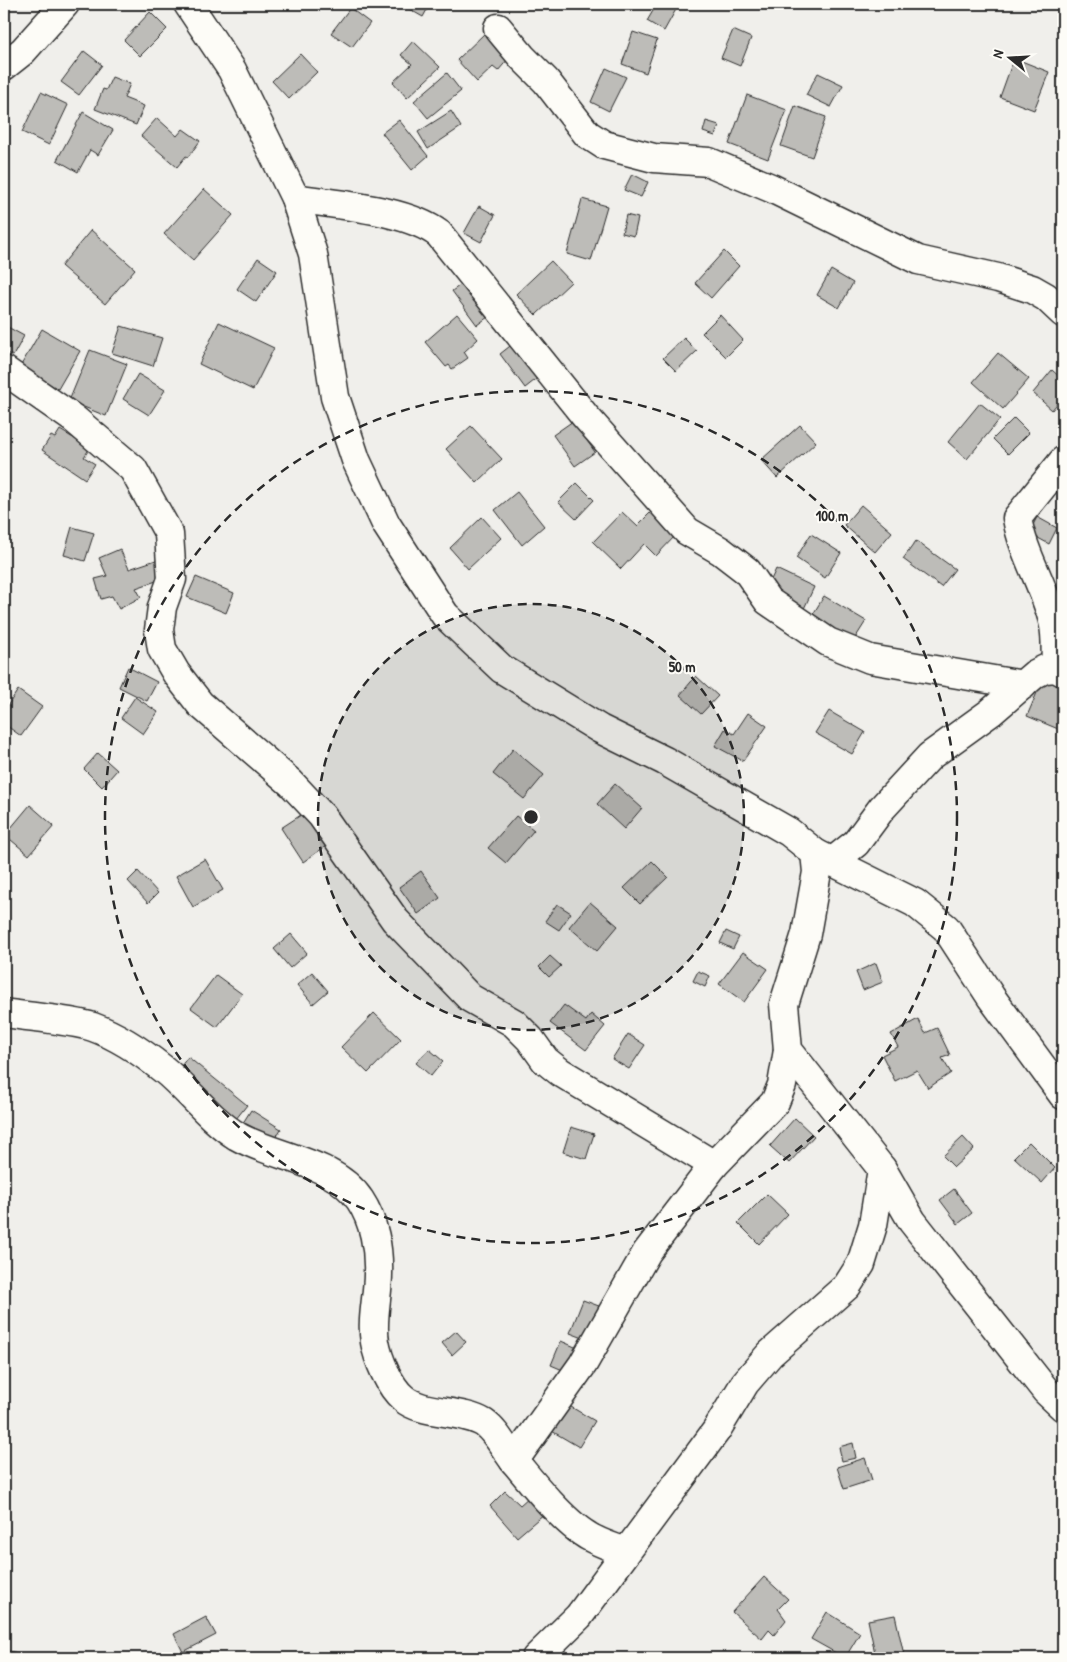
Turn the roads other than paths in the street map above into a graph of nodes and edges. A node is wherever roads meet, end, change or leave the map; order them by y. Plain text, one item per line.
1 (65, 4) edge
2 (188, 4) edge
3 (498, 28) dead end
4 (4, 66) edge
5 (295, 198) junction
6 (1063, 313) edge
7 (4, 370) edge
8 (1063, 461) edge
9 (1060, 670) edge
10 (1022, 685) junction
11 (823, 858) junction
12 (4, 1013) edge
13 (788, 1050) junction
14 (1063, 1095) edge
15 (714, 1165) junction
16 (882, 1169) junction
17 (1063, 1407) edge
18 (514, 1461) junction
19 (626, 1552) junction
20 (536, 1658) edge

1 - 4 street
2 - 5 street
3 - 6 street
5 - 10 street
5 - 11 street
7 - 15 street
8 - 9 street
9 - 10 street
10 - 11 street
11 - 13 street
11 - 14 street
12 - 18 street
13 - 15 street
13 - 16 street
15 - 18 street
16 - 17 street
16 - 19 street
18 - 19 street
19 - 20 street

